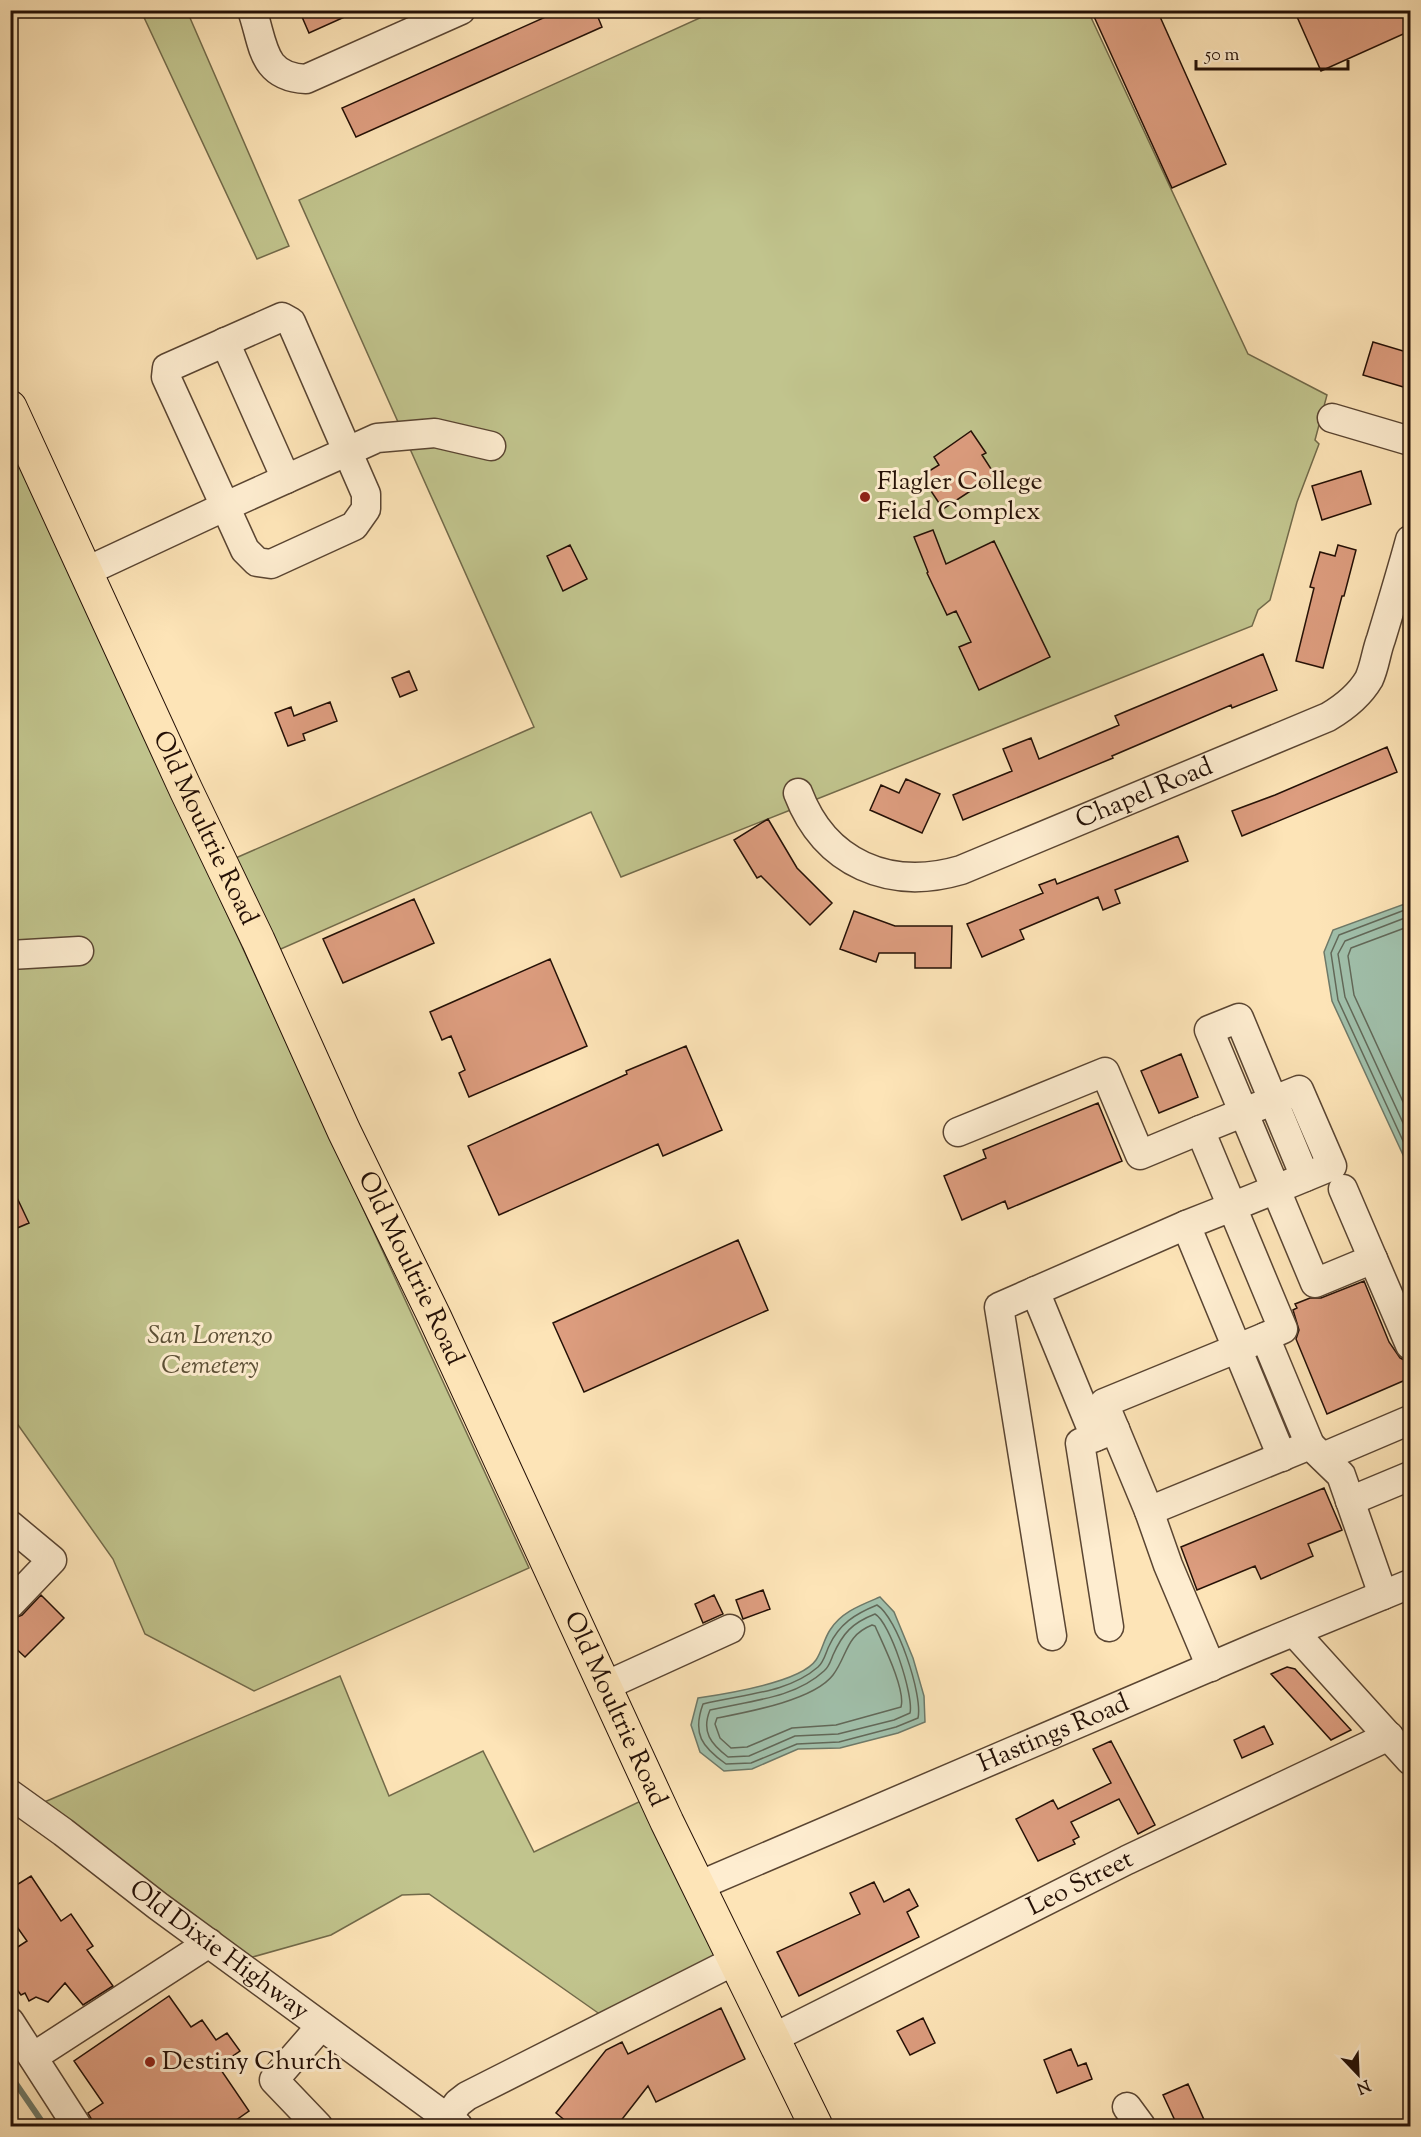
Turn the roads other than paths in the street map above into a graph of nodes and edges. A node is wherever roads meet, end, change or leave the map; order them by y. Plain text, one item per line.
1 (237, 10) edge
2 (252, 10) edge
3 (461, 10) edge
4 (259, 40) junction
5 (225, 342) junction
6 (10, 407) edge
7 (1332, 418) dead end
8 (1410, 441) edge
9 (491, 446) dead end
10 (348, 452) junction
11 (286, 479) junction
12 (224, 507) junction
13 (1410, 540) edge
14 (87, 571) junction
15 (798, 793) dead end
16 (79, 951) dead end
17 (10, 956) edge
18 (1273, 1101) junction
19 (1243, 1113) junction
20 (1200, 1130) junction
21 (958, 1132) dead end
22 (1343, 1189) dead end
23 (1275, 1190) junction
24 (1232, 1206) junction
25 (1186, 1225) junction
26 (1373, 1259) junction
27 (1035, 1291) junction
28 (1265, 1337) junction
29 (1410, 1345) edge
30 (1237, 1348) junction
31 (1410, 1420) edge
32 (1105, 1433) junction
33 (1317, 1451) junction
34 (1282, 1457) junction
35 (1410, 1476) edge
36 (1350, 1501) junction
37 (1149, 1511) junction
38 (10, 1525) edge
39 (1410, 1584) edge
40 (1383, 1595) junction
41 (10, 1604) edge
42 (1109, 1627) dead end
43 (730, 1629) dead end
44 (1294, 1632) junction
45 (1052, 1636) dead end
46 (1211, 1666) junction
47 (605, 1686) junction
48 (1389, 1736) junction
49 (1410, 1760) edge
50 (10, 1794) edge
51 (698, 1886) junction
52 (209, 1943) junction
53 (734, 1961) junction
54 (10, 2022) edge
55 (321, 2026) junction
56 (773, 2038) junction
57 (33, 2057) junction
58 (452, 2122) edge
59 (77, 2127) edge
60 (318, 2127) edge
61 (816, 2127) edge

1 - 4 street
2 - 4 street
3 - 4 street
5 - 10 street
5 - 11 street
5 - 12 street
6 - 14 main road, Old Moultrie Road
7 - 8 street
9 - 10 street
10 - 11 street
10 - 12 street
11 - 12 street
12 - 14 street
13 - 15 street, Chapel Road
14 - 47 main road, Old Moultrie Road
16 - 17 street
18 - 19 street
18 - 19 street
18 - 23 street
19 - 20 street
19 - 23 street
20 - 21 street
20 - 24 street
22 - 26 street
23 - 24 street
23 - 26 street
24 - 25 street
24 - 28 street
25 - 27 street
25 - 30 street
26 - 29 street
27 - 32 street
27 - 45 street
28 - 30 street
28 - 33 street
30 - 32 street
30 - 34 street
31 - 33 street
32 - 37 street
32 - 42 street
33 - 34 street
33 - 36 street
34 - 37 street
35 - 36 street
36 - 40 street
37 - 46 street
38 - 41 street
39 - 40 street, Hastings Road
40 - 44 street, Hastings Road
43 - 47 street
44 - 46 street, Hastings Road
44 - 48 street
46 - 51 street, Hastings Road
47 - 51 main road, Old Moultrie Road
48 - 49 street
48 - 56 street, Leo Street
50 - 52 street, Old Dixie Highway
51 - 53 main road, Old Moultrie Road
52 - 55 street, Old Dixie Highway
52 - 57 street
53 - 56 main road, Old Moultrie Road
53 - 58 street
54 - 57 street
55 - 58 street, Old Dixie Highway
55 - 60 street
56 - 61 main road, Old Moultrie Road
57 - 59 street

